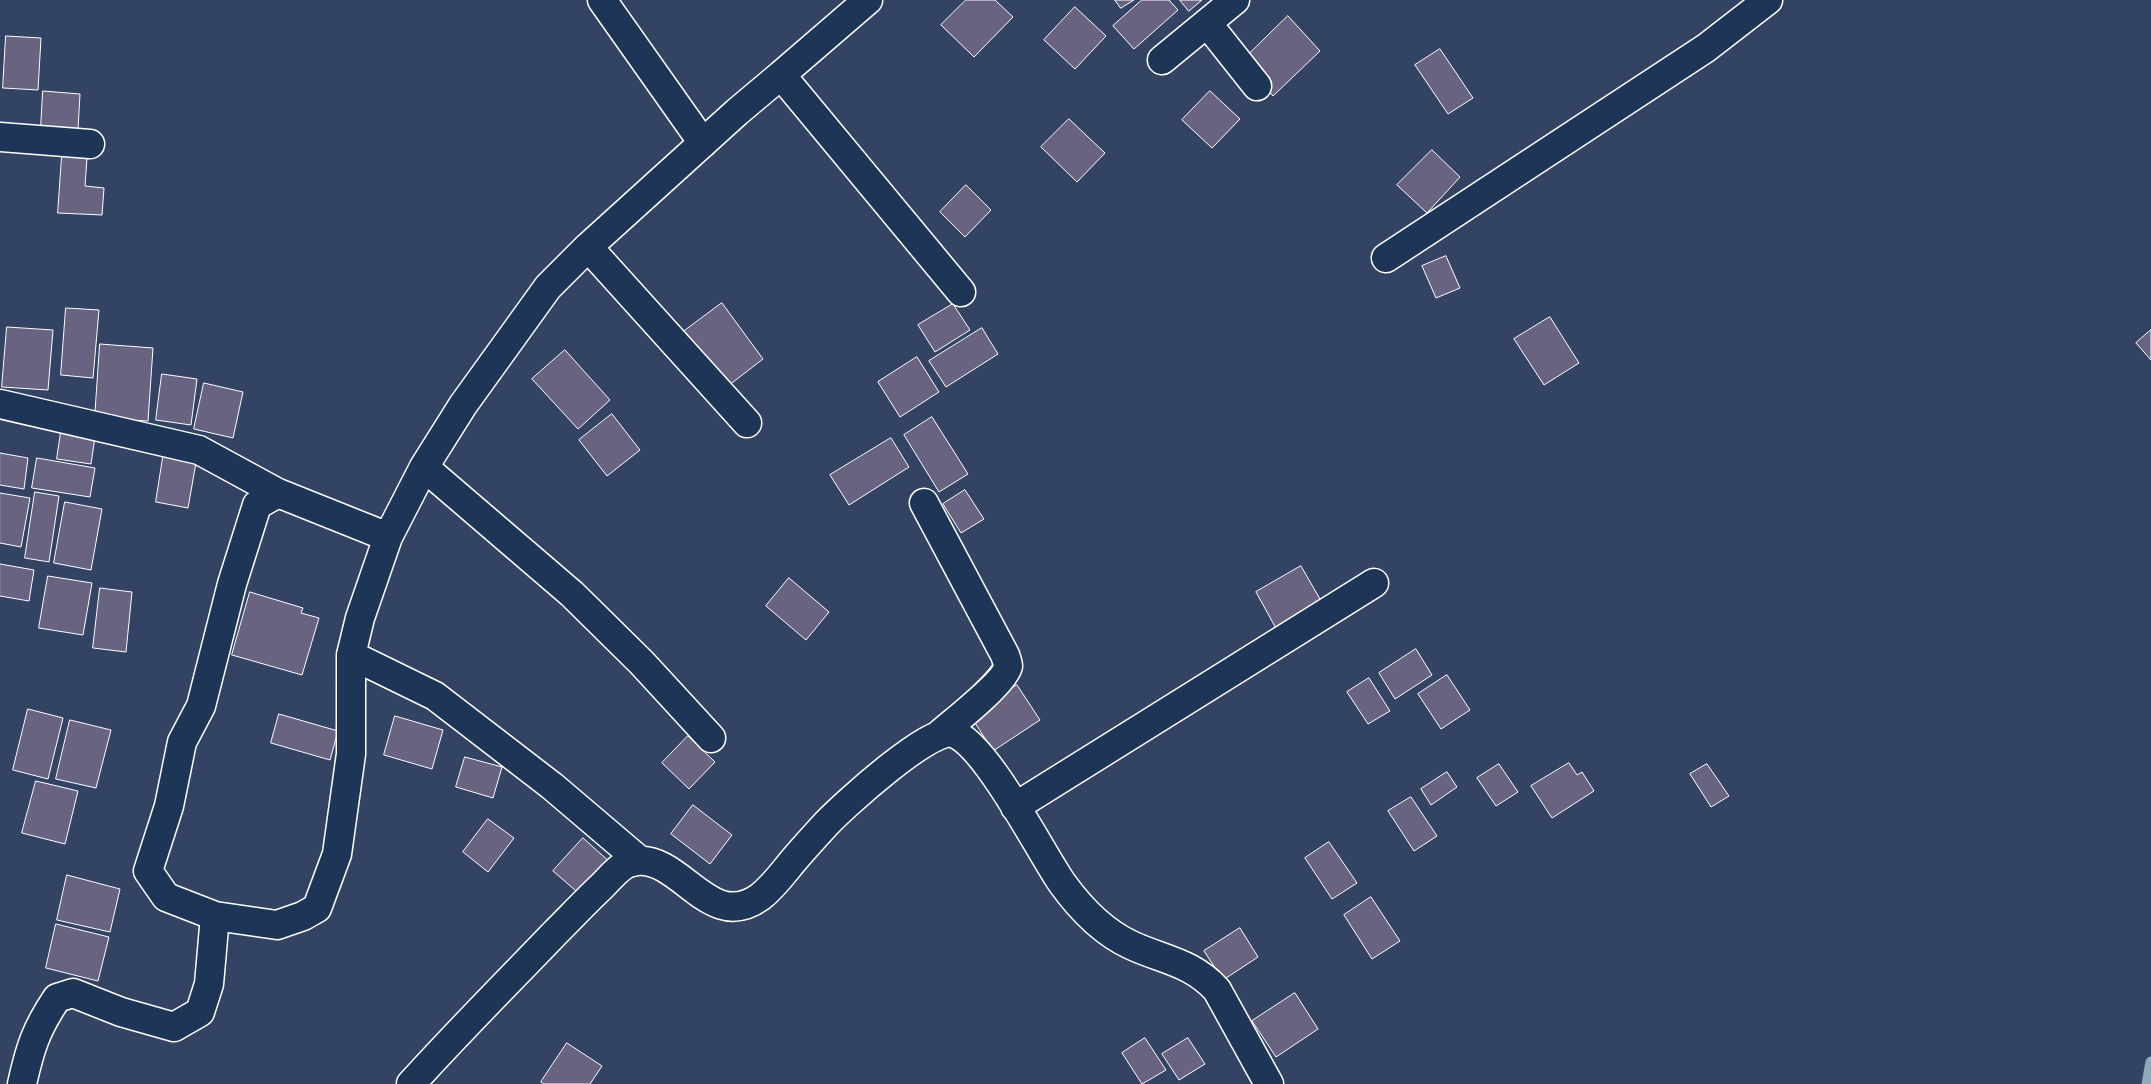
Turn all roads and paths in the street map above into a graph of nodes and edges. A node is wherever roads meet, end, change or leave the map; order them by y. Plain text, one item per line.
1 (602, 0) edge
2 (868, 0) edge
3 (1235, 0) edge
4 (1768, 0) edge
5 (1207, 23) junction
6 (1162, 60) dead end
7 (781, 75) junction
8 (1257, 86) dead end
9 (0, 137) edge
10 (703, 143) junction
11 (90, 144) dead end
12 (588, 247) junction
13 (1386, 258) dead end
14 (961, 292) dead end
15 (0, 404) edge
16 (747, 424) dead end
17 (424, 467) junction
18 (278, 494) junction
19 (924, 503) dead end
20 (388, 537) junction
21 (1374, 583) dead end
22 (351, 655) junction
23 (941, 733) junction
24 (711, 738) dead end
25 (1015, 807) junction
26 (639, 860) junction
27 (215, 916) junction
28 (22, 1084) edge
29 (411, 1084) edge
30 (1268, 1084) edge

1 - 10 street
2 - 7 street
3 - 5 street
4 - 13 street
5 - 6 street
5 - 8 street
7 - 10 street
7 - 14 street
9 - 11 street
10 - 12 street
12 - 16 street
12 - 17 street
15 - 18 street
17 - 20 street
17 - 24 street
18 - 20 street
18 - 27 street
19 - 23 street
20 - 22 street
21 - 25 street
22 - 26 street
22 - 27 street
23 - 25 street
23 - 26 street
25 - 30 street
26 - 29 street
27 - 28 street

